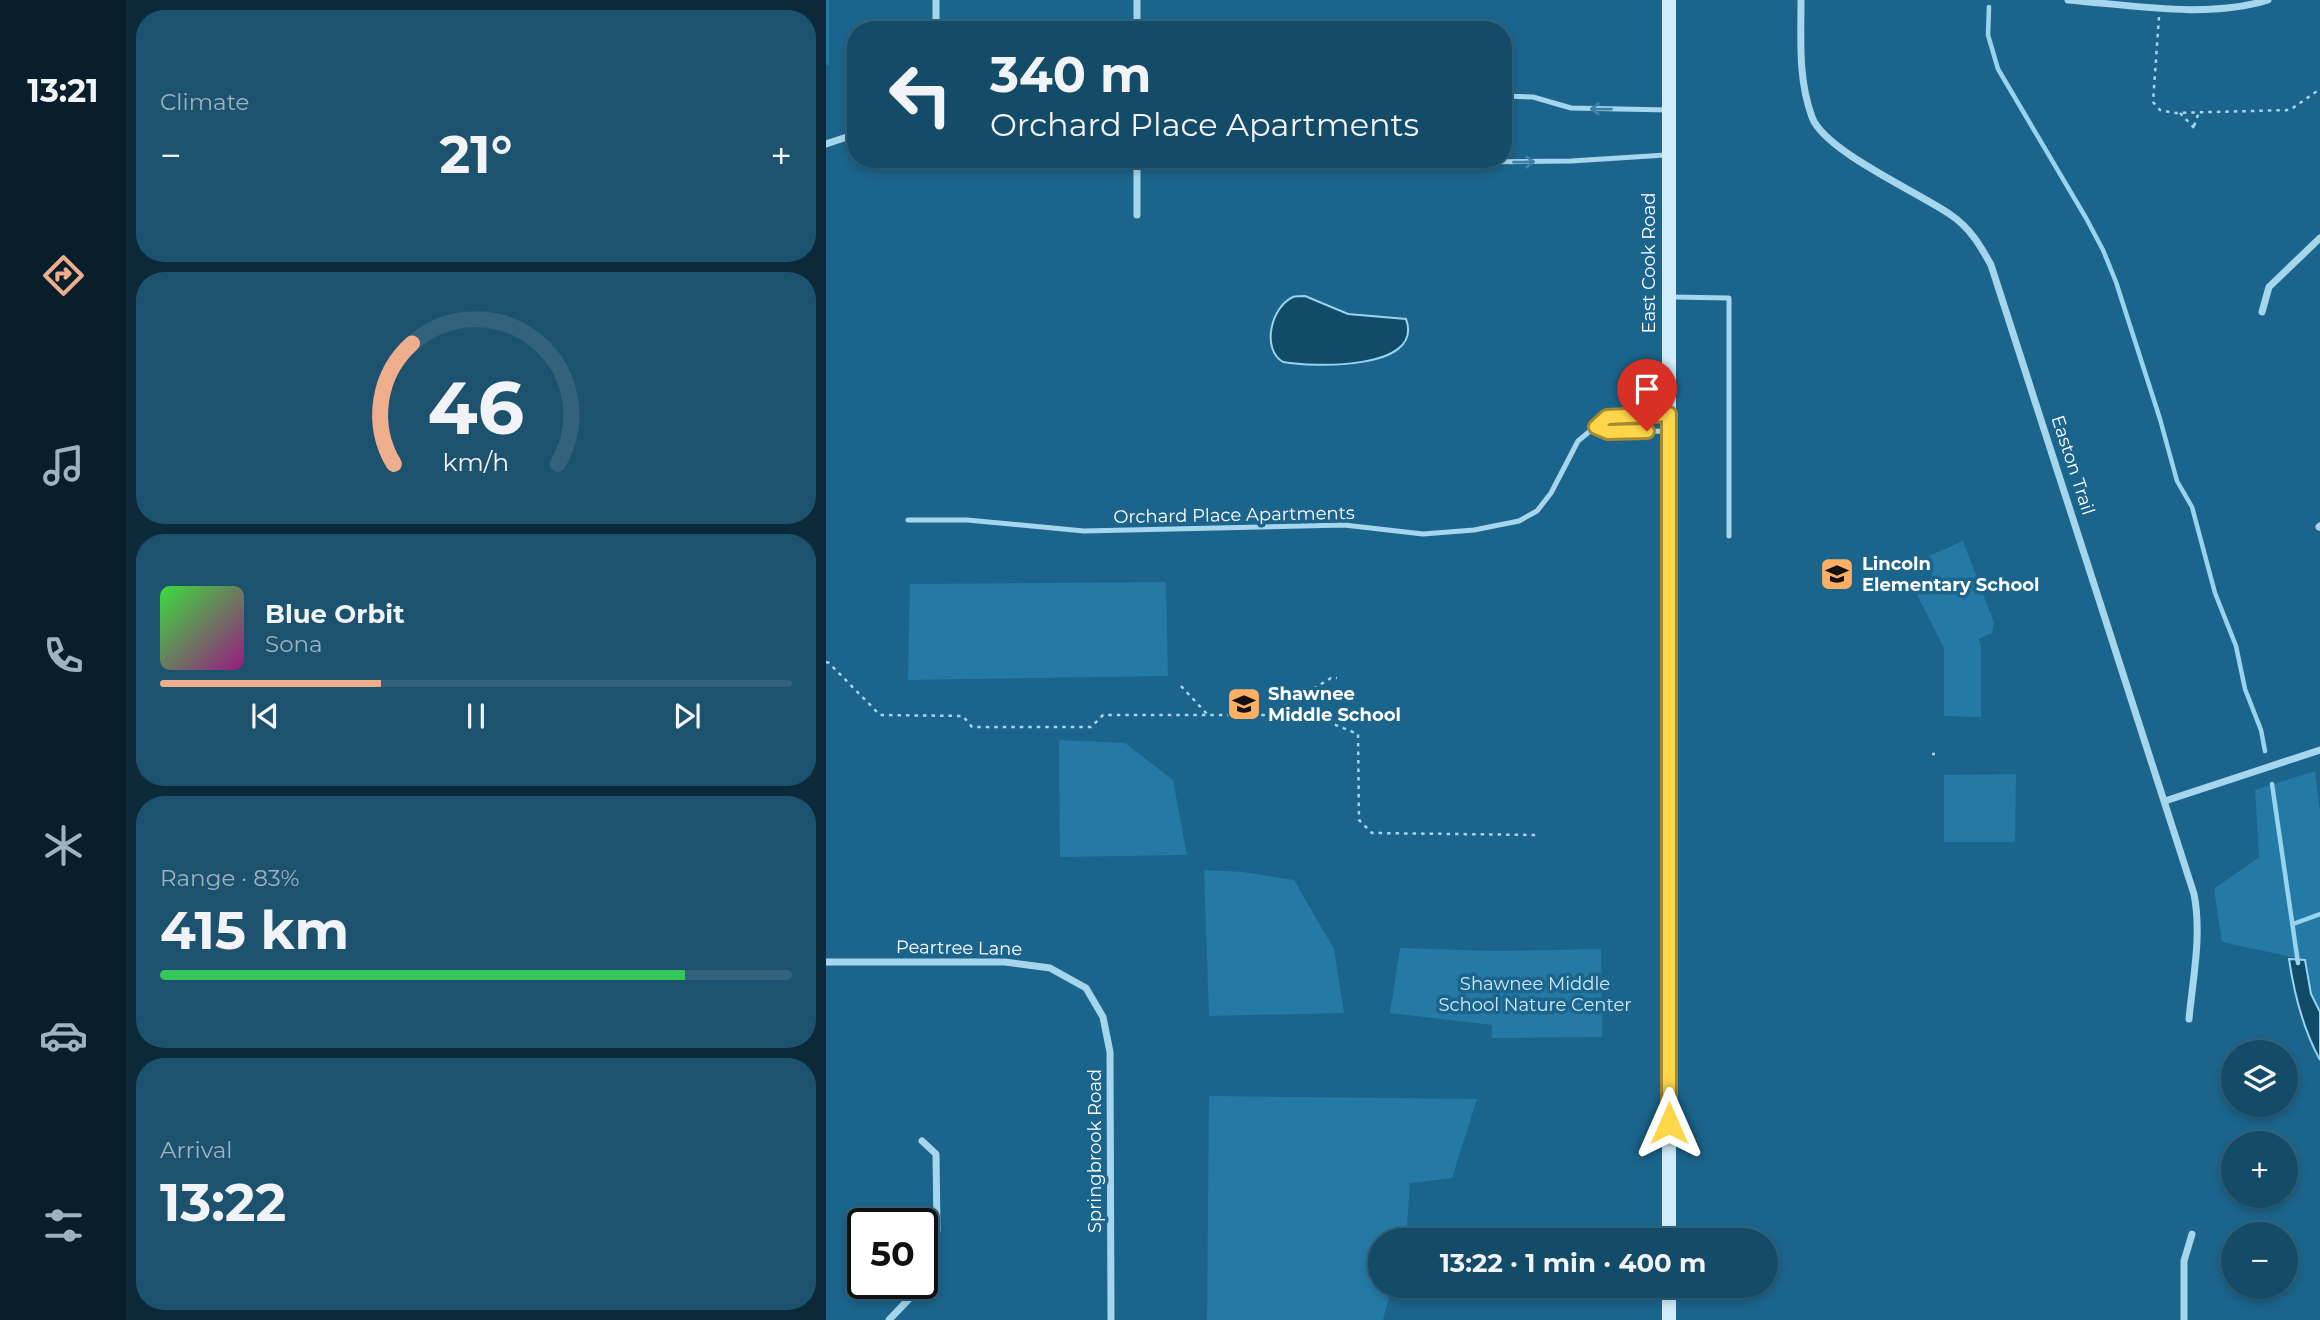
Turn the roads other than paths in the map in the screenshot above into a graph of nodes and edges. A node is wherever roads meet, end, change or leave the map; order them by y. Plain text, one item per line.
1 (936, 0) edge
2 (1137, 0) edge
3 (1669, 0) edge
4 (1801, 0) edge
5 (2068, 0) edge
6 (2268, 0) edge
7 (936, 21) edge
8 (1137, 21) edge
9 (1512, 96) edge
10 (1669, 110) junction
11 (847, 137) edge
12 (826, 144) edge
13 (1669, 155) junction
14 (1512, 162) edge
15 (1137, 168) edge
16 (1137, 215) dead end
17 (2320, 238) edge
18 (1668, 297) junction
19 (2262, 312) dead end
20 (1669, 414) junction
21 (1596, 427) junction
22 (1669, 431) junction
23 (908, 520) dead end
24 (1729, 536) dead end
25 (2320, 750) edge
26 (2165, 801) junction
27 (826, 962) edge
28 (1086, 988) joint
29 (2189, 1018) dead end
30 (922, 1141) dead end
31 (1669, 1228) edge
32 (2192, 1234) dead end
33 (1669, 1298) edge
34 (889, 1320) edge
35 (1111, 1320) edge
36 (1669, 1320) edge
37 (2184, 1320) edge

1 - 7 street
2 - 8 street
3 - 10 main road, East Cook Road
4 - 26 street, Easton Trail
5 - 6 street
10 -> 9 lane
10 - 13 main road, East Cook Road
11 - 12 street
14 -> 13 lane
13 - 18 main road, East Cook Road
15 - 16 street
17 - 19 street
18 - 20 main road, East Cook Road
18 - 24 lane
20 - 21 lane, Orchard Place Apartments
20 - 22 main road, East Cook Road
21 - 22 lane
21 - 23 lane, Orchard Place Apartments
22 - 31 main road, East Cook Road
25 - 26 street
26 - 29 street, Easton Trail
27 - 28 street, Peartree Lane
28 - 35 street, Springbrook Road
30 - 34 street
32 - 37 street
33 - 36 main road

